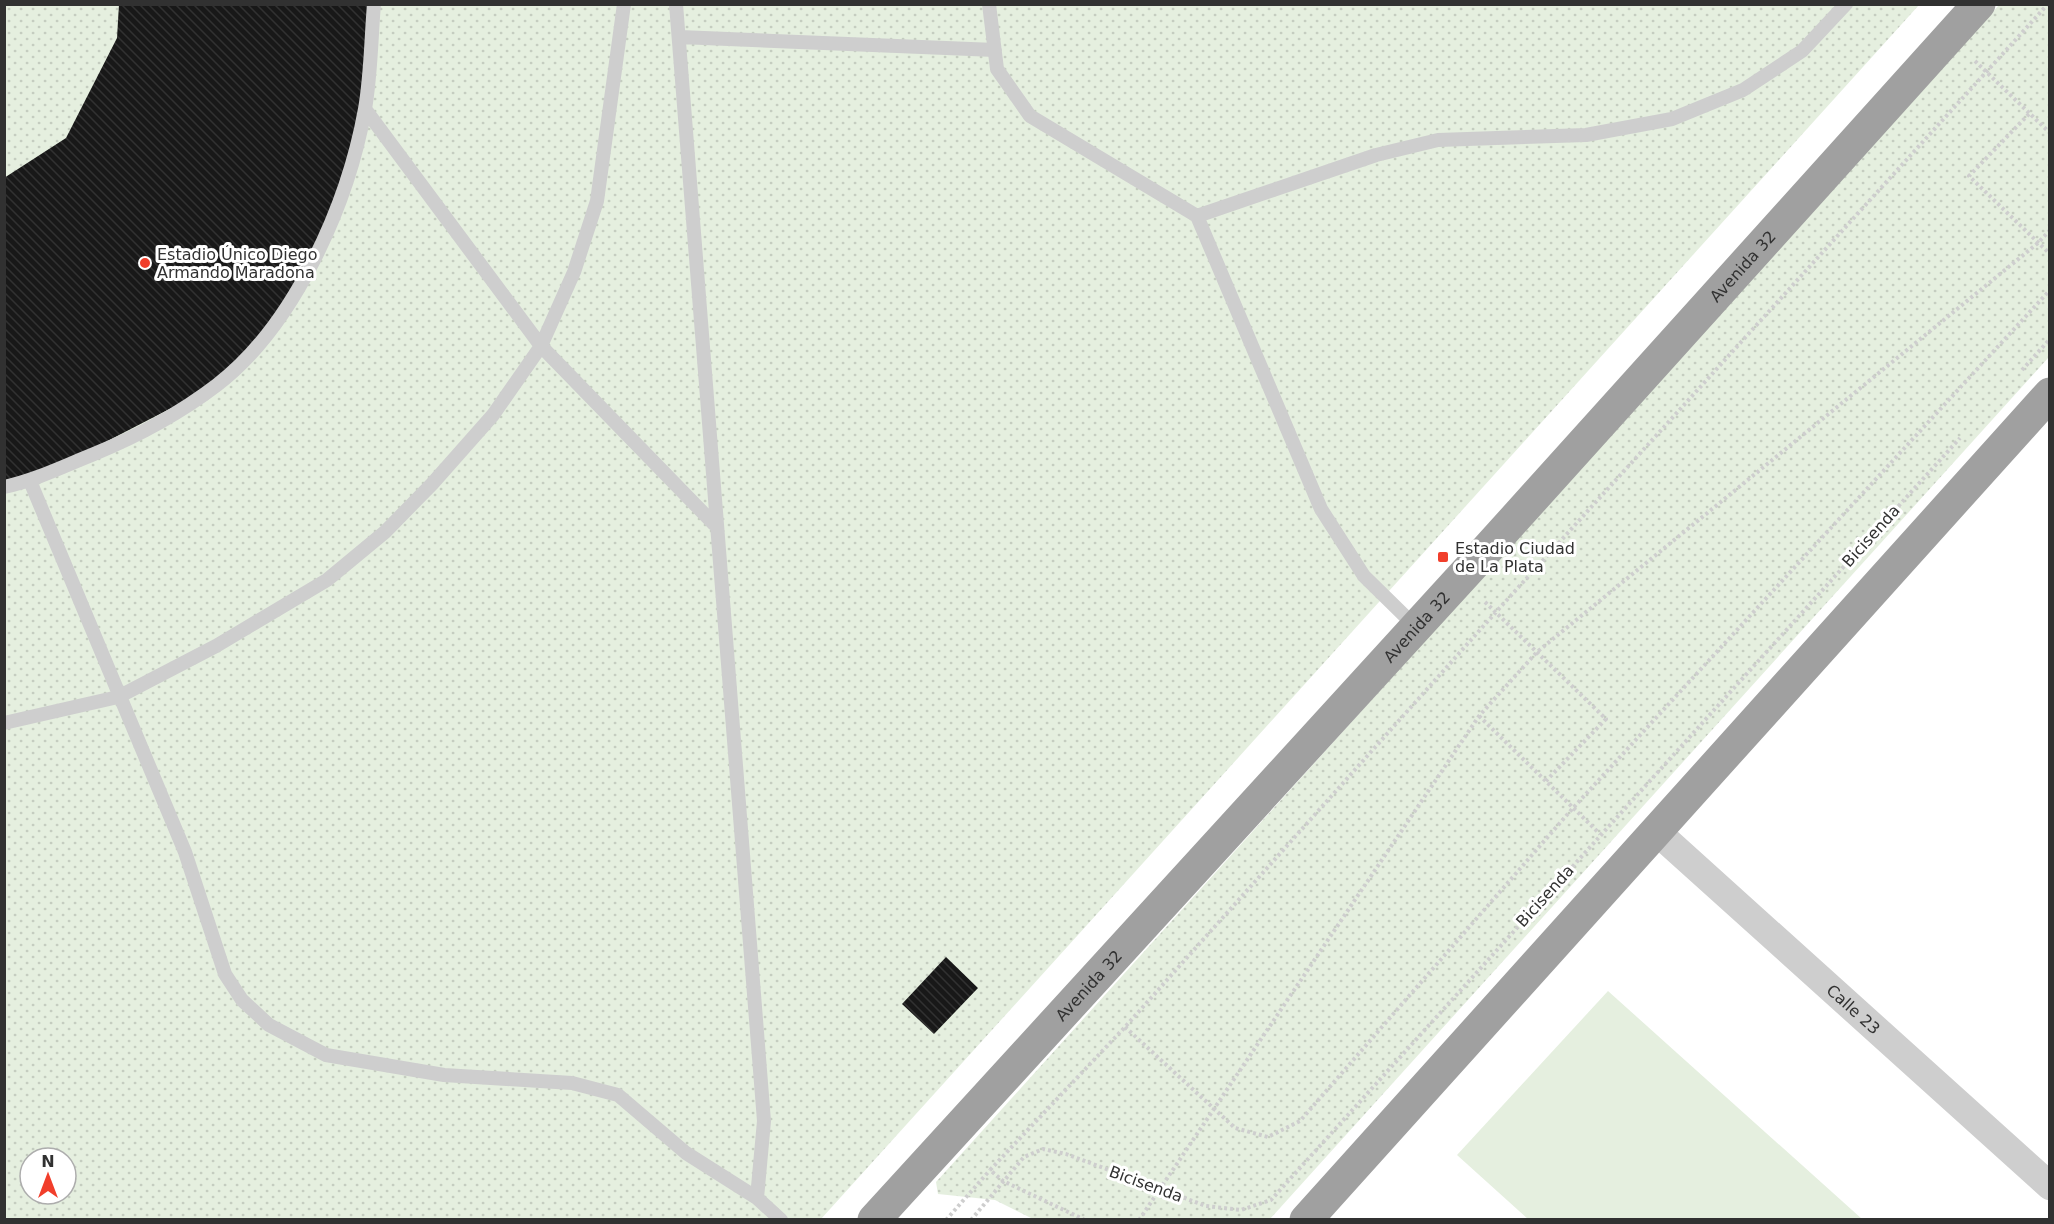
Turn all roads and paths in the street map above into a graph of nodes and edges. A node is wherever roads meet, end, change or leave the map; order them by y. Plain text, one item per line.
1 (374, 4) edge
2 (624, 4) edge
3 (676, 4) edge
4 (989, 4) edge
5 (1846, 4) edge
6 (1978, 4) edge
7 (2048, 4) edge
8 (680, 37) junction
9 (1950, 37) junction
10 (995, 50) junction
11 (1987, 72) junction
12 (365, 109) junction
13 (2030, 114) junction
14 (2049, 133) edge
15 (1197, 216) junction
16 (2049, 230) edge
17 (2038, 243) junction
18 (2049, 254) edge
19 (2049, 290) edge
20 (2049, 339) edge
21 (541, 346) junction
22 (2018, 375) dead end
23 (2049, 394) edge
24 (1961, 436) dead end
25 (30, 481) junction
26 (4, 487) edge
27 (714, 524) junction
28 (1461, 579) junction
29 (1496, 612) junction
30 (1416, 627) junction
31 (1537, 652) junction
32 (118, 697) junction
33 (1479, 716) junction
34 (4, 723) edge
35 (1546, 781) junction
36 (1574, 808) junction
37 (1656, 831) junction
38 (1600, 834) junction
39 (1629, 861) junction
40 (1125, 1028) junction
41 (1214, 1110) junction
42 (990, 1170) junction
43 (1003, 1181) junction
44 (2049, 1186) edge
45 (1159, 1189) junction
46 (757, 1198) junction
47 (781, 1220) edge
48 (874, 1220) edge
49 (946, 1220) edge
50 (971, 1220) edge
51 (1085, 1220) edge
52 (1139, 1220) edge
53 (1306, 1220) edge

1 - 12 lane
2 - 21 lane
3 - 8 lane
4 - 10 lane
5 - 15 lane
6 - 9 highway, Avenida 32
7 - 11 path
8 - 10 lane
8 - 27 lane
9 - 11 path
9 - 28 highway, Avenida 32
10 - 15 lane
11 - 13 path
11 - 29 path
12 - 21 lane
12 - 25 lane
13 - 14 path
13 - 17 path
15 - 30 lane
16 - 17 path
17 - 18 path
17 - 31 path
19 - 36 path
20 - 22 path
21 - 27 lane
21 - 32 lane
23 - 37 highway
24 - 38 path, Bicisenda
25 - 26 lane
25 - 32 lane
27 - 46 lane
28 - 29 path
28 - 30 highway, Avenida 32
29 - 31 path
29 - 40 path
30 - 48 highway, Avenida 32
31 - 33 path
31 - 35 path
32 - 34 lane
32 - 46 lane
33 - 35 path
33 - 41 path
35 - 36 path
36 - 38 path
36 - 41 path
37 - 39 highway
37 - 44 street, Calle 23
38 - 39 path
38 - 45 path, Bicisenda
39 - 53 highway
40 - 41 path
40 - 42 path
41 - 45 path
42 - 43 path
42 - 49 path
43 - 45 path, Bicisenda
43 - 50 path, Bicisenda
43 - 51 path
45 - 52 path
46 - 47 lane

